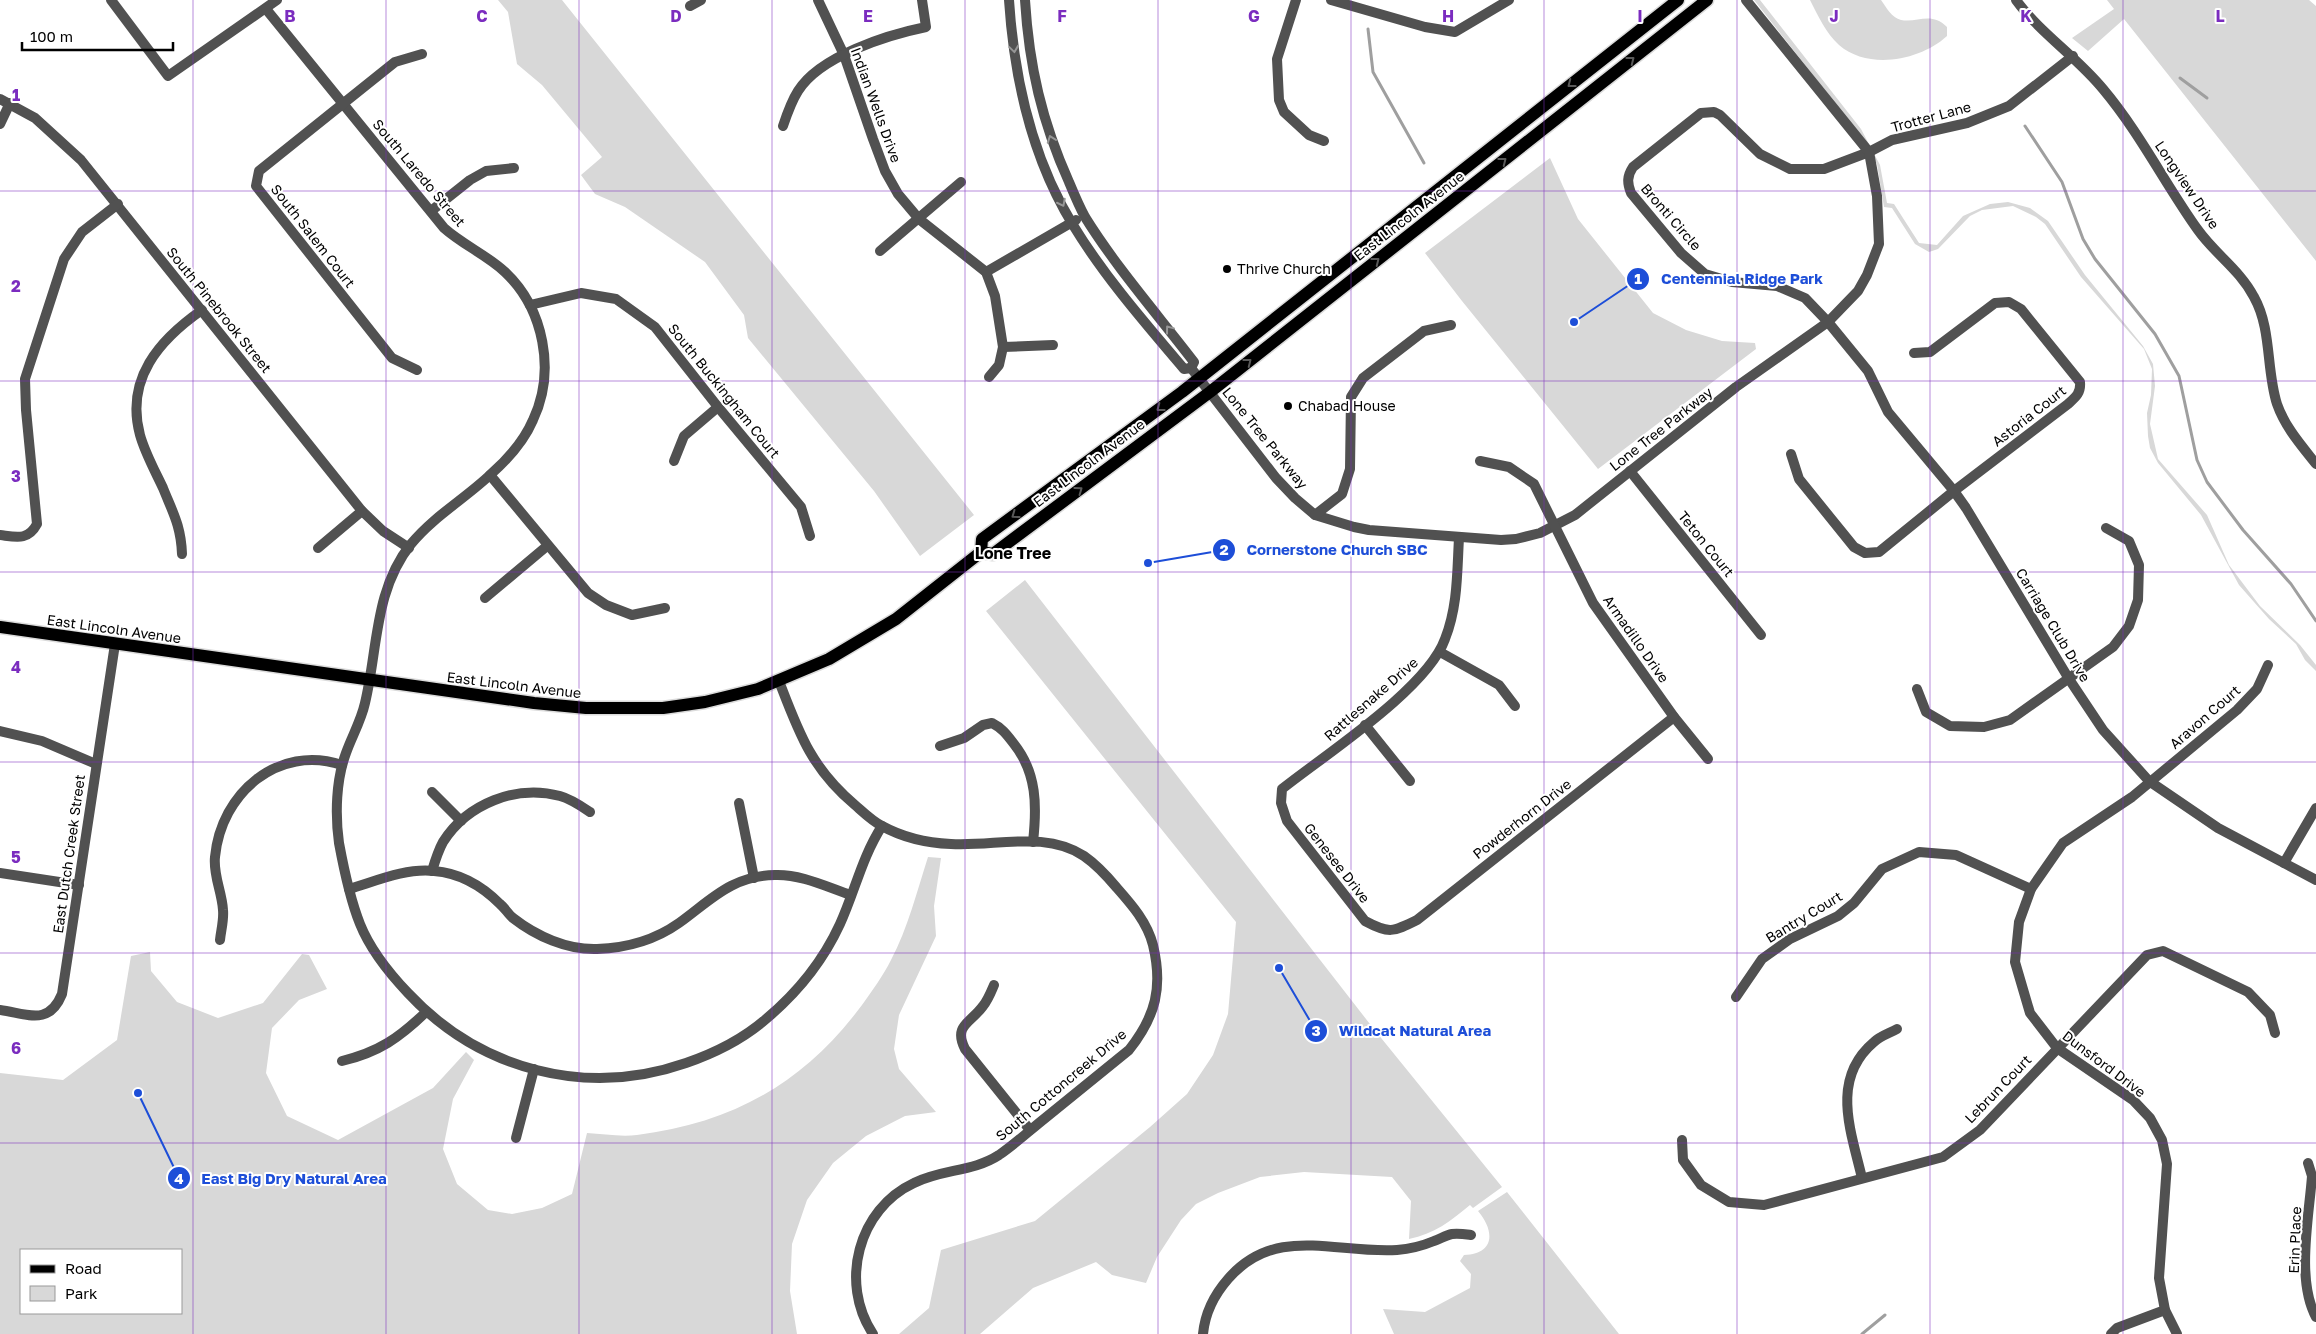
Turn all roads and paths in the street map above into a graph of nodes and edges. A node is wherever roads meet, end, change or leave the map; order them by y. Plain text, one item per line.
1 (111, 0) edge
2 (276, 0) edge
3 (700, 0) edge
4 (818, 0) edge
5 (922, 0) edge
6 (1009, 0) edge
7 (1024, 0) edge
8 (1296, 0) edge
9 (1331, 0) edge
10 (1509, 0) edge
11 (1678, 0) edge
12 (1707, 0) edge
13 (1746, 0) edge
14 (2016, 0) edge
15 (690, 6) dead end
16 (266, 9) junction
17 (422, 54) dead end
18 (844, 55) junction
19 (2073, 56) junction
20 (5, 101) edge
21 (342, 103) junction
22 (0, 124) edge
23 (783, 126) dead end
24 (1324, 141) dead end
25 (1869, 152) junction
26 (514, 168) dead end
27 (961, 182) dead end
28 (118, 204) junction
29 (431, 211) junction
30 (1084, 215) junction
31 (919, 219) junction
32 (1072, 223) junction
33 (880, 251) dead end
34 (986, 272) junction
35 (530, 305) junction
36 (202, 310) junction
37 (1828, 322) junction
38 (1451, 325) dead end
39 (1053, 345) dead end
40 (1003, 347) junction
41 (1914, 353) dead end
42 (417, 370) dead end
43 (1195, 373) junction
44 (989, 377) dead end
45 (1210, 392) junction
46 (718, 407) junction
47 (1791, 454) dead end
48 (674, 461) dead end
49 (1480, 462) dead end
50 (2316, 464) edge
51 (1630, 471) junction
52 (490, 475) junction
53 (1954, 491) junction
54 (362, 510) junction
55 (1315, 515) junction
56 (1554, 527) junction
57 (2106, 528) dead end
58 (0, 535) edge
59 (810, 536) dead end
60 (1458, 538) junction
61 (547, 546) junction
62 (318, 548) dead end
63 (408, 548) junction
64 (981, 552) junction
65 (182, 554) dead end
66 (485, 598) dead end
67 (665, 608) dead end
68 (2, 628) edge
69 (1761, 635) dead end
70 (115, 644) junction
71 (1440, 652) junction
72 (2268, 665) dead end
73 (2070, 679) junction
74 (370, 680) junction
75 (779, 682) junction
76 (1917, 688) dead end
77 (1515, 706) dead end
78 (1674, 717) junction
79 (1365, 725) junction
80 (0, 731) edge
81 (940, 746) dead end
82 (1708, 759) dead end
83 (96, 764) junction
84 (342, 765) junction
85 (1410, 781) dead end
86 (2149, 781) junction
87 (432, 792) dead end
88 (739, 803) dead end
89 (1281, 803) joint
90 (2316, 808) edge
91 (590, 812) dead end
92 (461, 821) junction
93 (882, 826) junction
94 (1033, 842) junction
95 (2284, 863) junction
96 (432, 870) junction
97 (0, 873) edge
98 (754, 878) junction
99 (2316, 880) edge
100 (79, 884) junction
101 (349, 889) junction
102 (2031, 889) junction
103 (851, 895) junction
104 (1382, 930) joint
105 (220, 940) dead end
106 (994, 985) dead end
107 (1736, 997) dead end
108 (0, 1010) edge
109 (426, 1012) junction
110 (1897, 1029) dead end
111 (2276, 1034) dead end
112 (2056, 1048) junction
113 (342, 1061) dead end
114 (534, 1069) junction
115 (1030, 1130) junction
116 (516, 1138) dead end
117 (1682, 1140) dead end
118 (2308, 1163) dead end
119 (1862, 1178) junction
120 (1471, 1235) dead end
121 (2165, 1310) junction
122 (2316, 1317) edge
123 (873, 1334) edge
124 (1203, 1334) edge
125 (2111, 1334) edge
126 (2178, 1334) edge

1 - 16 street
2 - 16 street
3 - 15 street
4 - 18 street, Indian Wells Drive
5 - 18 street
6 -> 32 street, Lone Tree Parkway
30 -> 7 street, Lone Tree Parkway
8 - 24 street
9 - 10 street
11 -> 43 main road, East Lincoln Avenue
45 -> 12 main road, East Lincoln Avenue
13 - 25 street, Lone Tree Parkway
14 - 19 street, Longview Drive
16 - 21 street, South Laredo Street
17 - 21 street, South Salem Court
18 - 23 street
18 - 31 street, Indian Wells Drive
19 - 25 street, Trotter Lane
19 - 50 street, Longview Drive
20 - 22 street
20 - 28 street, South Pinebrook Street
21 - 29 street, South Laredo Street
21 - 42 street, South Salem Court
25 - 37 street, Lone Tree Parkway
25 - 37 street, Bronti Circle
26 - 29 street
27 - 31 street
28 - 36 street, South Pinebrook Street
28 - 58 street
29 - 35 street, South Laredo Street
30 - 32 street
43 -> 30 street, Lone Tree Parkway
31 - 33 street
31 - 34 street, Indian Wells Drive
32 - 34 street
32 - 43 street, Lone Tree Parkway
34 - 40 street
35 - 46 street, South Buckingham Court
35 - 52 street, South Laredo Street
36 - 54 street, South Pinebrook Street
36 - 65 street
37 - 51 street, Lone Tree Parkway
37 - 53 street, Carriage Club Drive
38 - 55 street
39 - 40 street
40 - 44 street
41 - 53 street, Astoria Court
43 - 45 street, Lone Tree Parkway
43 -> 64 main road, East Lincoln Avenue
45 - 55 street, Lone Tree Parkway
64 -> 45 main road, East Lincoln Avenue
46 - 48 street
46 - 59 street, South Buckingham Court
47 - 53 street, Astoria Court
49 - 56 street, Armadillo Drive
51 - 56 street, Lone Tree Parkway
51 - 69 street, Teton Court
52 - 61 street
52 - 63 street, South Laredo Street
53 - 73 street, Carriage Club Drive
54 - 62 street
54 - 63 street, South Pinebrook Street
55 - 60 street, Lone Tree Parkway
56 - 60 street, Lone Tree Parkway
56 - 78 street, Armadillo Drive
57 - 73 street
60 - 71 street, Rattlesnake Drive
61 - 66 street
61 - 67 street
63 - 74 street, South Laredo Street
64 - 75 main road, East Lincoln Avenue
68 - 70 main road, East Lincoln Avenue
70 - 74 main road, East Lincoln Avenue
70 - 83 street, East Dutch Creek Street
71 - 77 street
71 - 79 street, Rattlesnake Drive
72 - 86 street, Aravon Court
73 - 76 street
73 - 86 street, Carriage Club Drive
74 - 75 main road, East Lincoln Avenue
74 - 84 street, South Laredo Street
75 - 93 street, South Cottoncreek Drive
78 - 82 street, Armadillo Drive
78 - 104 street, Powderhorn Drive
79 - 85 street
79 - 89 street, Rattlesnake Drive
80 - 83 street
81 - 94 street
83 - 100 street, East Dutch Creek Street
84 - 101 street, South Laredo Street
84 - 105 street
86 - 95 street, Carriage Club Drive
86 - 102 street, Dunsford Drive
87 - 92 street
88 - 98 street
89 - 104 street, Genesee Drive
90 - 95 street
91 - 92 street
92 - 96 street
93 - 94 street, South Cottoncreek Drive
93 - 103 street, South Laredo Street
94 - 115 street, South Cottoncreek Drive
95 - 99 street, Carriage Club Drive
96 - 98 street
96 - 101 street
97 - 100 street
98 - 103 street
100 - 108 street, East Dutch Creek Street
101 - 109 street, South Laredo Street
102 - 107 street, Bantry Court
102 - 112 street, Dunsford Drive
103 - 114 street, South Laredo Street
106 - 115 street
109 - 113 street
109 - 114 street, South Laredo Street
110 - 119 street
111 - 112 street, Lebrun Court
112 - 119 street, Lebrun Court
112 - 121 street, Dunsford Drive
114 - 116 street
115 - 123 street, South Cottoncreek Drive
117 - 119 street, Lebrun Court
118 - 122 street, Erin Place
120 - 124 street
121 - 125 street
121 - 126 street, Dunsford Drive

